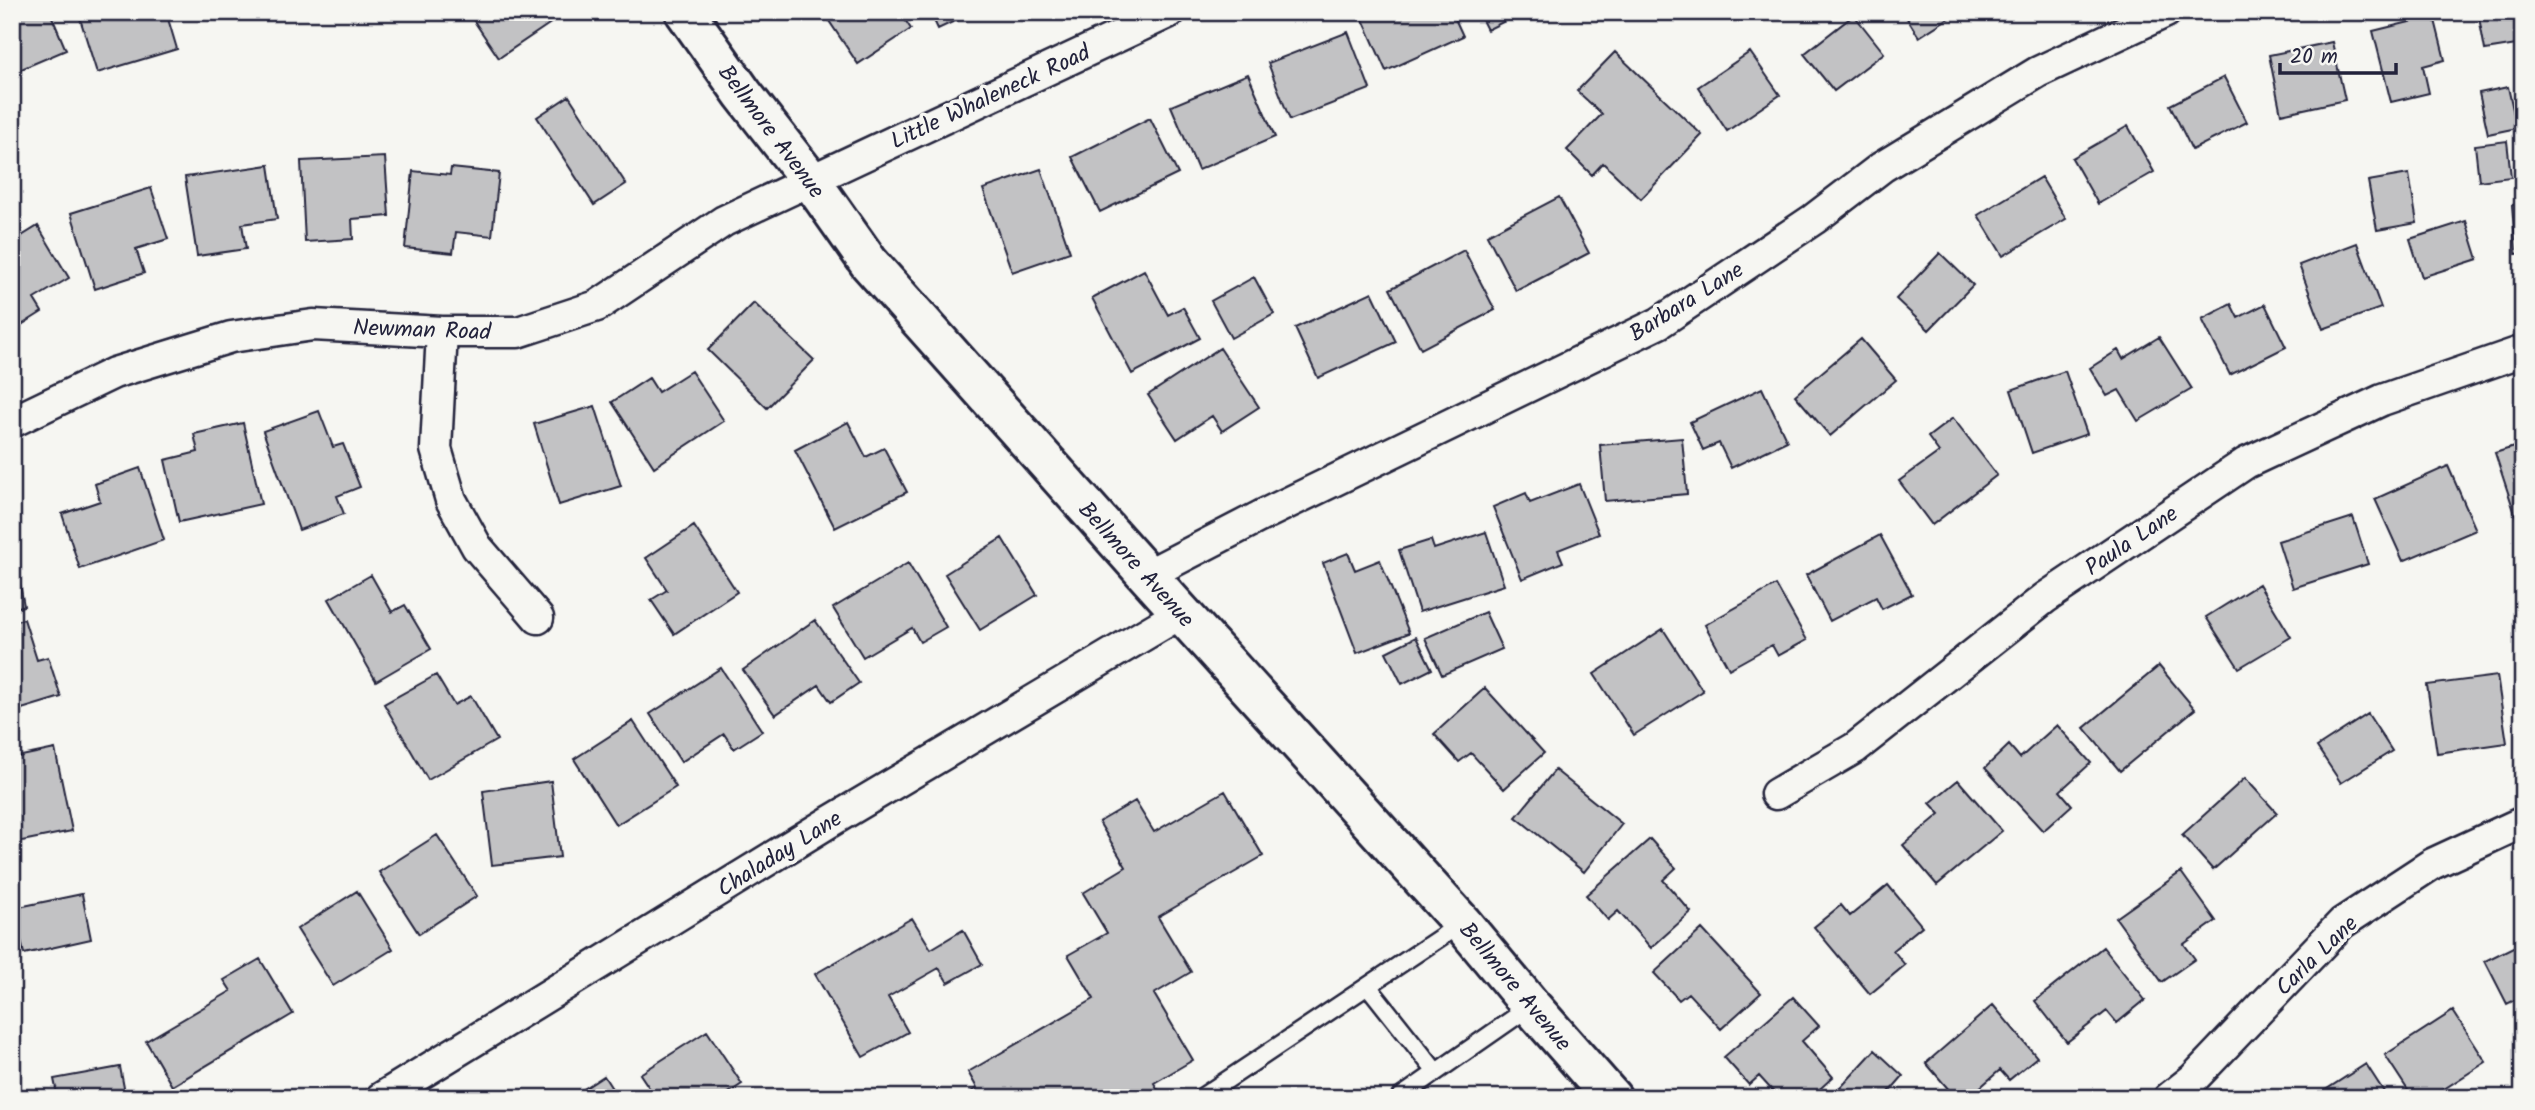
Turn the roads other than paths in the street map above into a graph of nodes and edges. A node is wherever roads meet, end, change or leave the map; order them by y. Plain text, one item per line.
1 (685, 12) edge
2 (1170, 12) edge
3 (2166, 12) edge
4 (811, 181) junction
5 (442, 332) junction
6 (2523, 351) edge
7 (12, 422) edge
8 (1147, 575) junction
9 (1181, 612) junction
10 (538, 618) dead end
11 (1776, 794) dead end
12 (2523, 822) edge
13 (1462, 923) junction
14 (1368, 986) junction
15 (1531, 1006) junction
16 (1436, 1072) junction
17 (381, 1098) edge
18 (1200, 1098) edge
19 (1399, 1098) edge
20 (1612, 1098) edge
21 (2169, 1098) edge

1 - 4 main road, Bellmore Avenue
2 - 4 street, Little Whaleneck Road
3 - 8 street, Barbara Lane
4 - 5 street, Newman Road
4 - 8 main road, Bellmore Avenue
5 - 7 street, Newman Road
5 - 10 street
6 - 11 street, Paula Lane
8 - 9 main road, Bellmore Avenue
9 - 13 main road, Bellmore Avenue
9 - 17 street, Chaladay Lane
12 - 21 street, Carla Lane
13 - 14 lane
13 - 15 main road, Bellmore Avenue
14 - 16 lane
14 - 18 lane
15 - 16 lane
15 - 20 main road, Bellmore Avenue
16 - 19 lane

